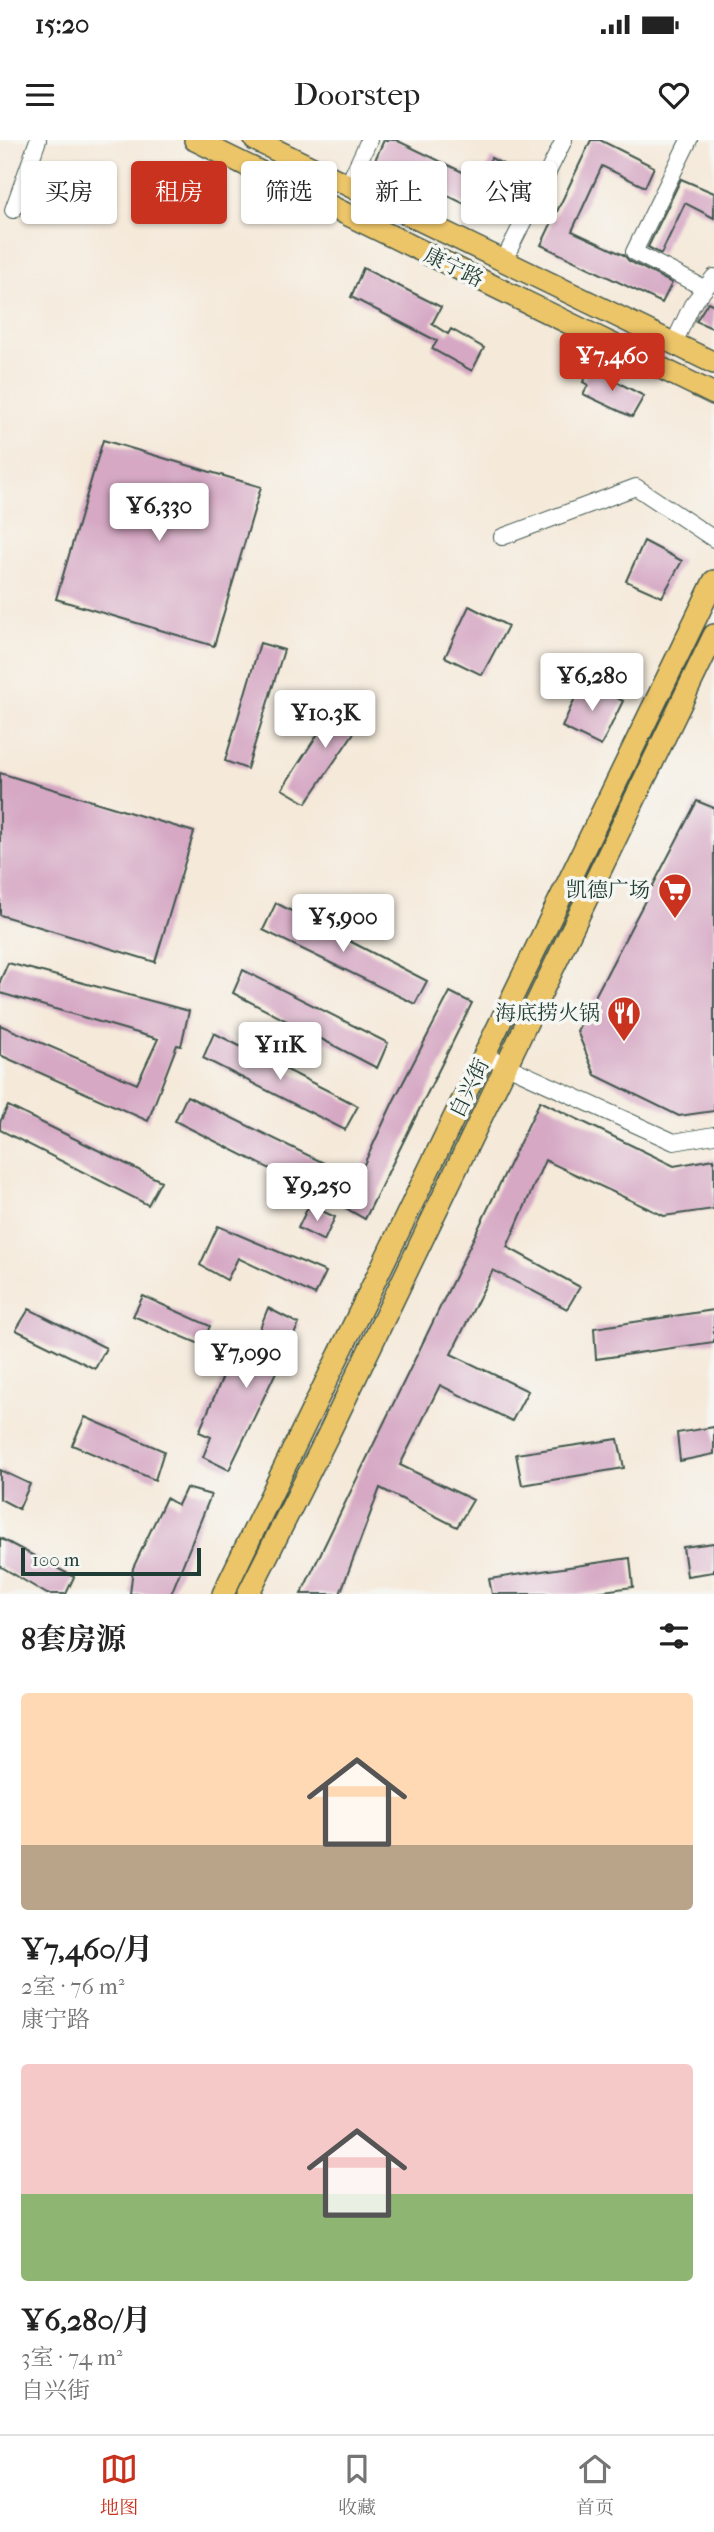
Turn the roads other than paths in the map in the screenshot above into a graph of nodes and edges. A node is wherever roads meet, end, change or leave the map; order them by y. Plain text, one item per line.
1 (38, 140) edge
2 (195, 140) edge
3 (255, 140) edge
4 (369, 140) edge
5 (564, 140) edge
6 (690, 140) edge
7 (348, 185) junction
8 (13, 211) dead end
9 (504, 260) junction
10 (709, 282) edge
11 (673, 345) junction
12 (714, 363) edge
13 (714, 394) edge
14 (502, 537) dead end
15 (714, 539) edge
16 (714, 582) edge
17 (714, 635) edge
18 (485, 1056) junction
19 (506, 1066) junction
20 (714, 1135) edge
21 (223, 1594) edge
22 (248, 1594) edge

1 - 8 street
2 - 13 main road, 康宁路
3 - 7 main road, 康宁路
4 - 7 street
5 - 9 street
6 - 10 street
7 - 9 main road, 康宁路
9 - 11 main road, 康宁路
10 - 11 street
11 - 12 main road, 康宁路
14 - 15 street
16 - 18 main road, 自兴街
17 - 19 main road, 自兴街
18 - 19 street
18 - 21 main road, 自兴街
19 - 20 street
19 - 22 main road, 自兴街

